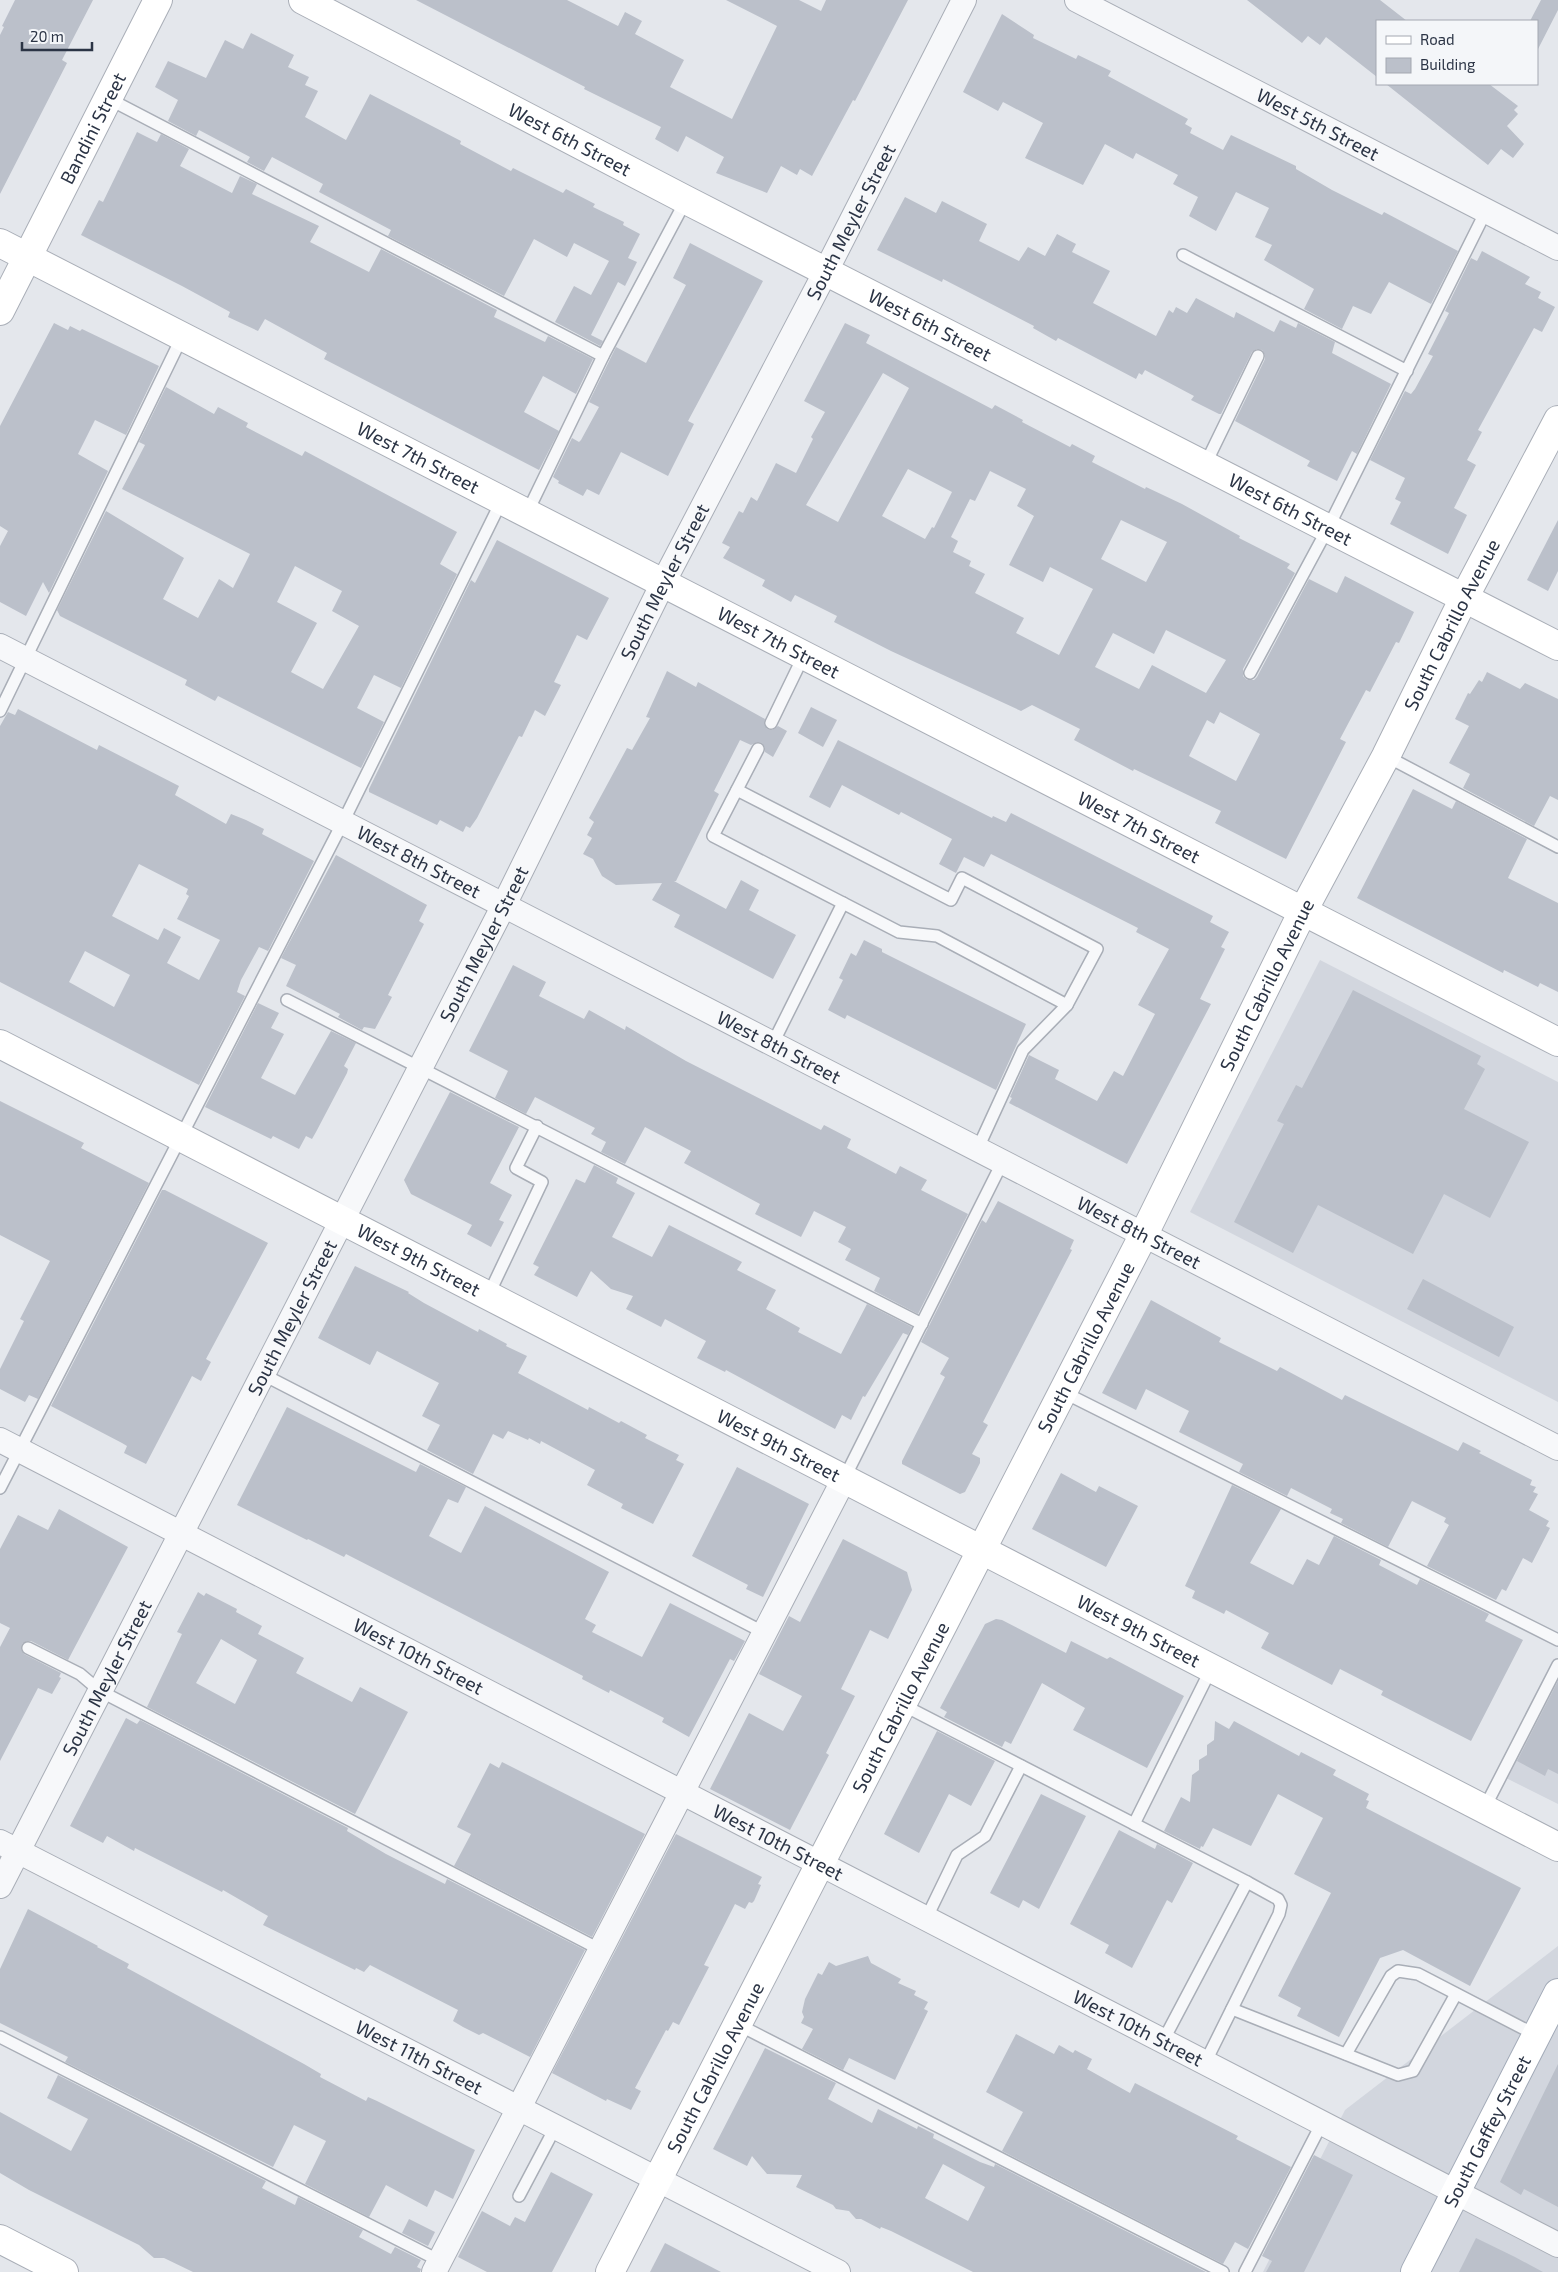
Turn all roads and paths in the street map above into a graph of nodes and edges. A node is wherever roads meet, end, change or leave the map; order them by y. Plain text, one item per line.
1 (158, 0) edge
2 (303, 0) edge
3 (964, 0) edge
4 (1077, 0) edge
5 (108, 98) junction
6 (686, 200) junction
7 (1486, 211) junction
8 (0, 243) edge
9 (1558, 248) edge
10 (1183, 255) dead end
11 (28, 257) junction
12 (826, 270) junction
13 (0, 311) edge
14 (182, 337) junction
15 (602, 356) junction
16 (1258, 356) dead end
17 (1407, 371) junction
18 (1558, 420) edge
19 (1205, 465) junction
20 (502, 500) junction
21 (527, 513) junction
22 (1328, 528) junction
23 (663, 583) junction
24 (1464, 598) junction
25 (0, 646) edge
26 (1558, 646) edge
27 (804, 655) junction
28 (27, 659) junction
29 (1250, 673) dead end
30 (0, 711) edge
31 (771, 722) dead end
32 (758, 749) dead end
33 (1386, 756) junction
34 (737, 790) junction
35 (342, 822) junction
36 (1558, 847) edge
37 (843, 903) junction
38 (504, 905) junction
39 (1303, 911) junction
40 (287, 1000) dead end
41 (1067, 1005) junction
42 (1558, 1042) edge
43 (773, 1043) junction
44 (0, 1044) edge
45 (420, 1066) junction
46 (537, 1126) junction
47 (182, 1138) junction
48 (978, 1148) junction
49 (1003, 1161) junction
50 (341, 1220) junction
51 (1144, 1234) junction
52 (488, 1296) junction
53 (922, 1324) junction
54 (262, 1374) junction
55 (1063, 1392) junction
56 (10, 1445) edge
57 (1558, 1448) edge
58 (844, 1480) junction
59 (0, 1488) edge
60 (179, 1534) junction
61 (982, 1551) junction
62 (765, 1632) junction
63 (1558, 1640) edge
64 (28, 1648) dead end
65 (1558, 1665) edge
66 (1211, 1669) junction
67 (100, 1691) junction
68 (901, 1704) junction
69 (1021, 1766) junction
70 (682, 1794) junction
71 (1484, 1809) junction
72 (1134, 1824) junction
73 (9, 1847) edge
74 (1558, 1847) edge
75 (818, 1864) junction
76 (1247, 1882) junction
77 (0, 1886) edge
78 (926, 1919) junction
79 (601, 1950) junction
80 (1558, 1993) edge
81 (1456, 1994) junction
82 (1232, 2009) junction
83 (737, 2024) junction
84 (1536, 2035) junction
85 (0, 2037) edge
86 (1163, 2041) junction
87 (1346, 2054) junction
88 (1205, 2063) junction
89 (520, 2108) junction
90 (1322, 2123) junction
91 (556, 2126) junction
92 (658, 2178) junction
93 (1456, 2192) junction
94 (519, 2196) dead end
95 (0, 2239) edge
96 (1558, 2245) edge
97 (437, 2266) edge
98 (64, 2272) edge
99 (610, 2272) edge
100 (838, 2272) edge
101 (1223, 2272) edge
102 (1245, 2272) edge
103 (1415, 2272) edge

1 - 5 street, Bandini Street
2 - 6 street, West 6th Street
3 - 12 street, South Meyler Street
4 - 7 street, West 5th Street
5 - 11 street, Bandini Street
5 - 15 lane
6 - 12 street, West 6th Street
6 - 15 lane
7 - 9 street, West 5th Street
7 - 17 lane
8 - 11 street, West 7th Street
10 - 17 lane
11 - 13 street, Bandini Street
11 - 14 street, West 7th Street
12 - 19 street, West 6th Street
12 - 23 street, South Meyler Street
14 - 20 street, West 7th Street
14 - 28 lane
15 - 21 lane
16 - 19 lane
17 - 22 lane
18 - 24 street, South Cabrillo Avenue
19 - 22 street, West 6th Street
20 - 21 street, West 7th Street
20 - 35 lane
21 - 23 street, West 7th Street
22 - 24 street, West 6th Street
22 - 29 lane
23 - 27 street, West 7th Street
23 - 38 street, South Meyler Street
24 - 26 street, West 6th Street
24 - 33 street, South Cabrillo Avenue
25 - 28 street, West 8th Street
27 - 31 lane
27 - 39 street, West 7th Street
28 - 30 lane
28 - 35 street, West 8th Street
32 - 34 lane
33 - 36 lane
33 - 39 street, South Cabrillo Avenue
34 - 37 lane
34 - 41 lane
35 - 38 street, West 8th Street
35 - 47 lane
37 - 41 lane
37 - 43 lane
38 - 43 street, West 8th Street
38 - 45 street, South Meyler Street
39 - 42 street, West 7th Street
39 - 51 street, South Cabrillo Avenue
40 - 45 lane
41 - 48 lane
43 - 48 street, West 8th Street
44 - 47 street, West 9th Street
45 - 46 lane
45 - 50 street, South Meyler Street
46 - 52 lane
46 - 53 lane
47 - 50 street, West 9th Street
47 - 56 lane
48 - 49 street, West 8th Street
49 - 51 street, West 8th Street
49 - 53 lane
50 - 52 street, West 9th Street
50 - 54 street, South Meyler Street
51 - 55 street, South Cabrillo Avenue
51 - 57 street, West 8th Street
52 - 58 street, West 9th Street
53 - 58 lane
54 - 60 street, South Meyler Street
54 - 62 lane
55 - 61 street, South Cabrillo Avenue
55 - 63 lane
56 - 59 lane
56 - 60 street, West 10th Street
58 - 61 street, West 9th Street
58 - 62 street
60 - 67 street, South Meyler Street
60 - 70 street, West 10th Street
61 - 66 street, West 9th Street
61 - 68 street, South Cabrillo Avenue
62 - 70 street
64 - 67 lane
65 - 71 lane
66 - 71 street, West 9th Street
66 - 72 lane
67 - 73 street, South Meyler Street
67 - 79 lane
68 - 69 lane
68 - 75 street, South Cabrillo Avenue
69 - 72 lane
69 - 78 lane
70 - 75 street, West 10th Street
70 - 79 street
71 - 74 street, West 9th Street
72 - 76 lane
73 - 77 street, South Meyler Street
73 - 89 street, West 11th Street
75 - 78 street, West 10th Street
75 - 83 street, South Cabrillo Avenue
76 - 82 lane
76 - 86 lane
78 - 86 street, West 10th Street
79 - 89 street
80 - 84 street, South Gaffey Street
81 - 84 lane
81 - 87 lane
81 - 87 lane
82 - 87 lane
82 - 88 lane
83 - 92 street, South Cabrillo Avenue
83 - 101 lane
84 - 93 street, South Gaffey Street
85 - 97 lane
86 - 88 street, West 10th Street
88 - 90 street, West 10th Street
89 - 91 street, West 11th Street
89 - 97 street
90 - 93 street, West 10th Street
90 - 102 lane
91 - 92 street, West 11th Street
91 - 94 lane
92 - 99 street, South Cabrillo Avenue
92 - 100 street, West 11th Street
93 - 96 street, West 10th Street
93 - 103 street, South Gaffey Street
95 - 98 street

